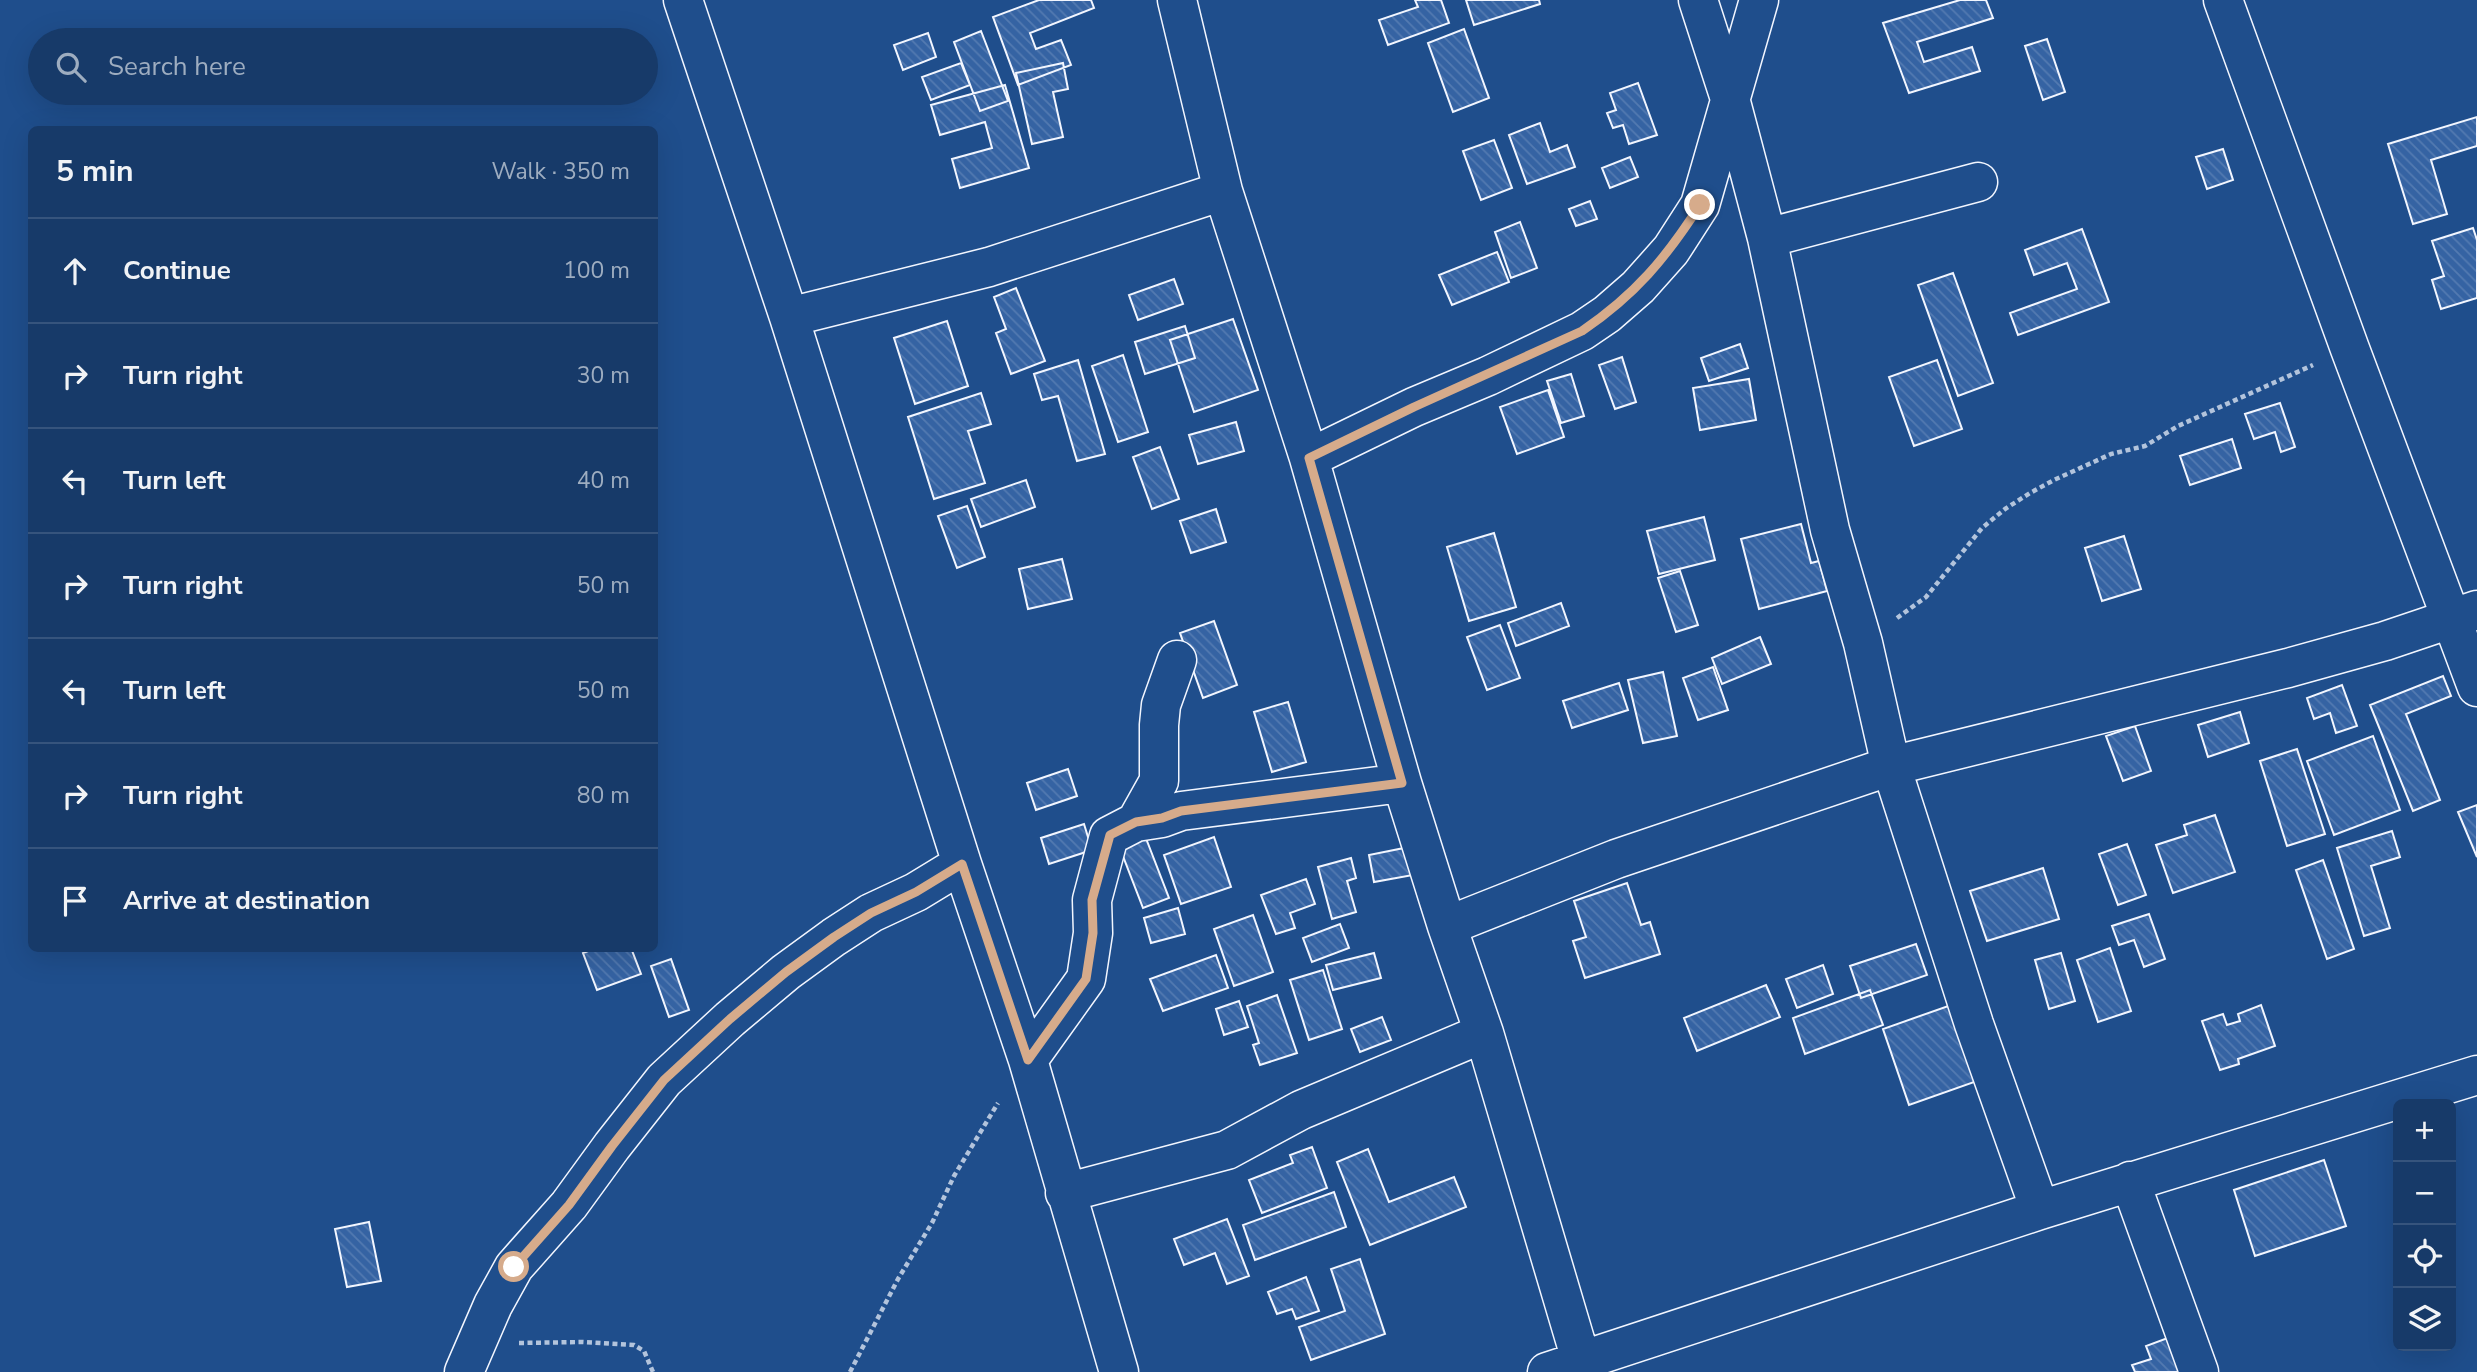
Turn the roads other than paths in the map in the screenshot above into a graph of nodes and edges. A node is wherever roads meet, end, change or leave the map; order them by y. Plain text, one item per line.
1 (683, 0) edge
2 (1177, 0) edge
3 (1698, 0) edge
4 (1759, 0) edge
5 (2223, 0) edge
6 (1731, 102) junction
7 (1978, 182) dead end
8 (1223, 191) junction
9 (1767, 239) junction
10 (789, 317) junction
11 (1309, 458) junction
12 (2464, 615) edge
13 (1177, 660) dead end
14 (2477, 687) edge
15 (1891, 766) junction
16 (1402, 783) junction
17 (1136, 822) junction
18 (962, 864) junction
19 (1447, 926) junction
20 (1484, 1033) junction
21 (1028, 1060) junction
22 (2477, 1075) edge
23 (2130, 1181) junction
24 (1065, 1193) junction
25 (2040, 1210) junction
26 (471, 1358) edge
27 (1564, 1366) edge
28 (1119, 1372) edge
29 (2199, 1372) edge

1 - 10 street
2 - 8 street
3 - 6 street
4 - 6 street
5 - 12 street
6 - 9 street
6 - 11 street
7 - 9 street
8 - 10 street
8 - 11 street
9 - 15 street
10 - 18 street
11 - 16 street
12 - 14 street
12 - 15 street
13 - 17 street
15 - 19 street
15 - 25 street
16 - 17 street
16 - 19 street
17 - 21 street
18 - 21 street
18 - 26 street
19 - 20 street
20 - 24 street
20 - 27 street
21 - 24 street
22 - 23 street
23 - 25 street
23 - 29 street
24 - 28 street
25 - 27 street

